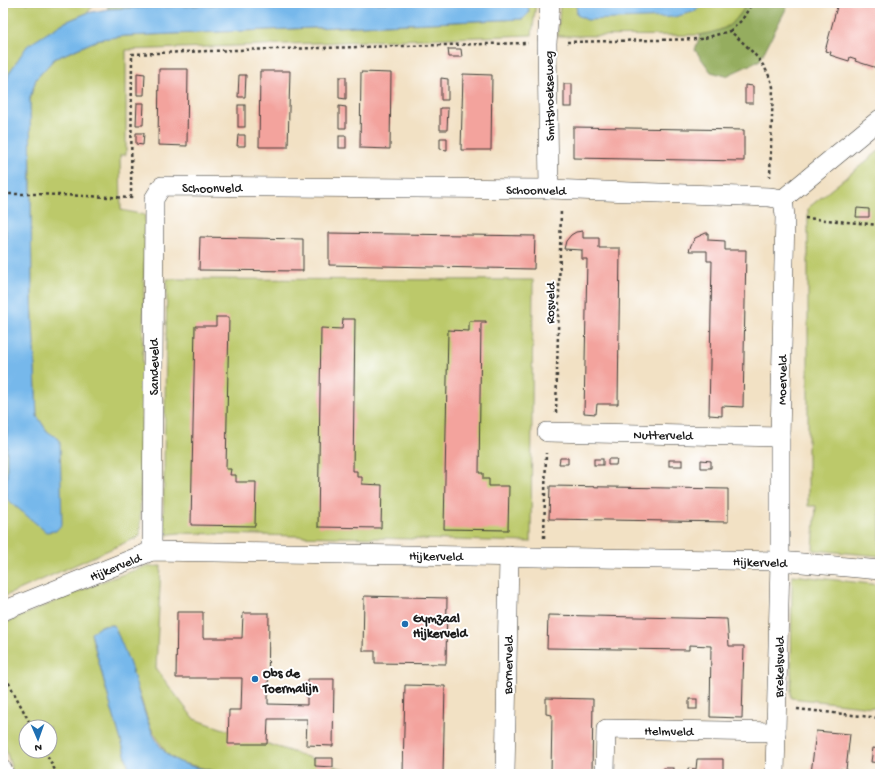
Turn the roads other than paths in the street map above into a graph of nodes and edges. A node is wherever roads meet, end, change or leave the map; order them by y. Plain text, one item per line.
1 (550, 3) edge
2 (880, 119) edge
3 (162, 186) joint
4 (555, 189) junction
5 (779, 204) junction
6 (552, 425) road end
7 (780, 437) junction
8 (152, 551) junction
9 (509, 556) junction
10 (780, 561) junction
11 (880, 570) edge
12 (3, 611) edge
13 (776, 732) junction
14 (3, 770) edge
15 (4, 774) edge
16 (505, 774) edge
17 (605, 774) edge
18 (775, 774) edge

1 - 4 street, Smitshoekseweg
2 - 5 street
3 - 4 street, Schoonveld
3 - 8 street, Sandeveld
4 - 5 street, Schoonveld
5 - 7 street, Moerveld
6 - 7 street, Nutterveld
7 - 10 street, Moerveld
8 - 9 street, Hijkerveld
8 - 12 street, Hijkerveld
9 - 10 street, Hijkerveld
9 - 16 street, Bornerveld
10 - 11 street, Hijkerveld
10 - 13 street, Brekelsveld
13 - 17 street, Helmveld
13 - 18 street, Brekelsveld
14 - 15 street

